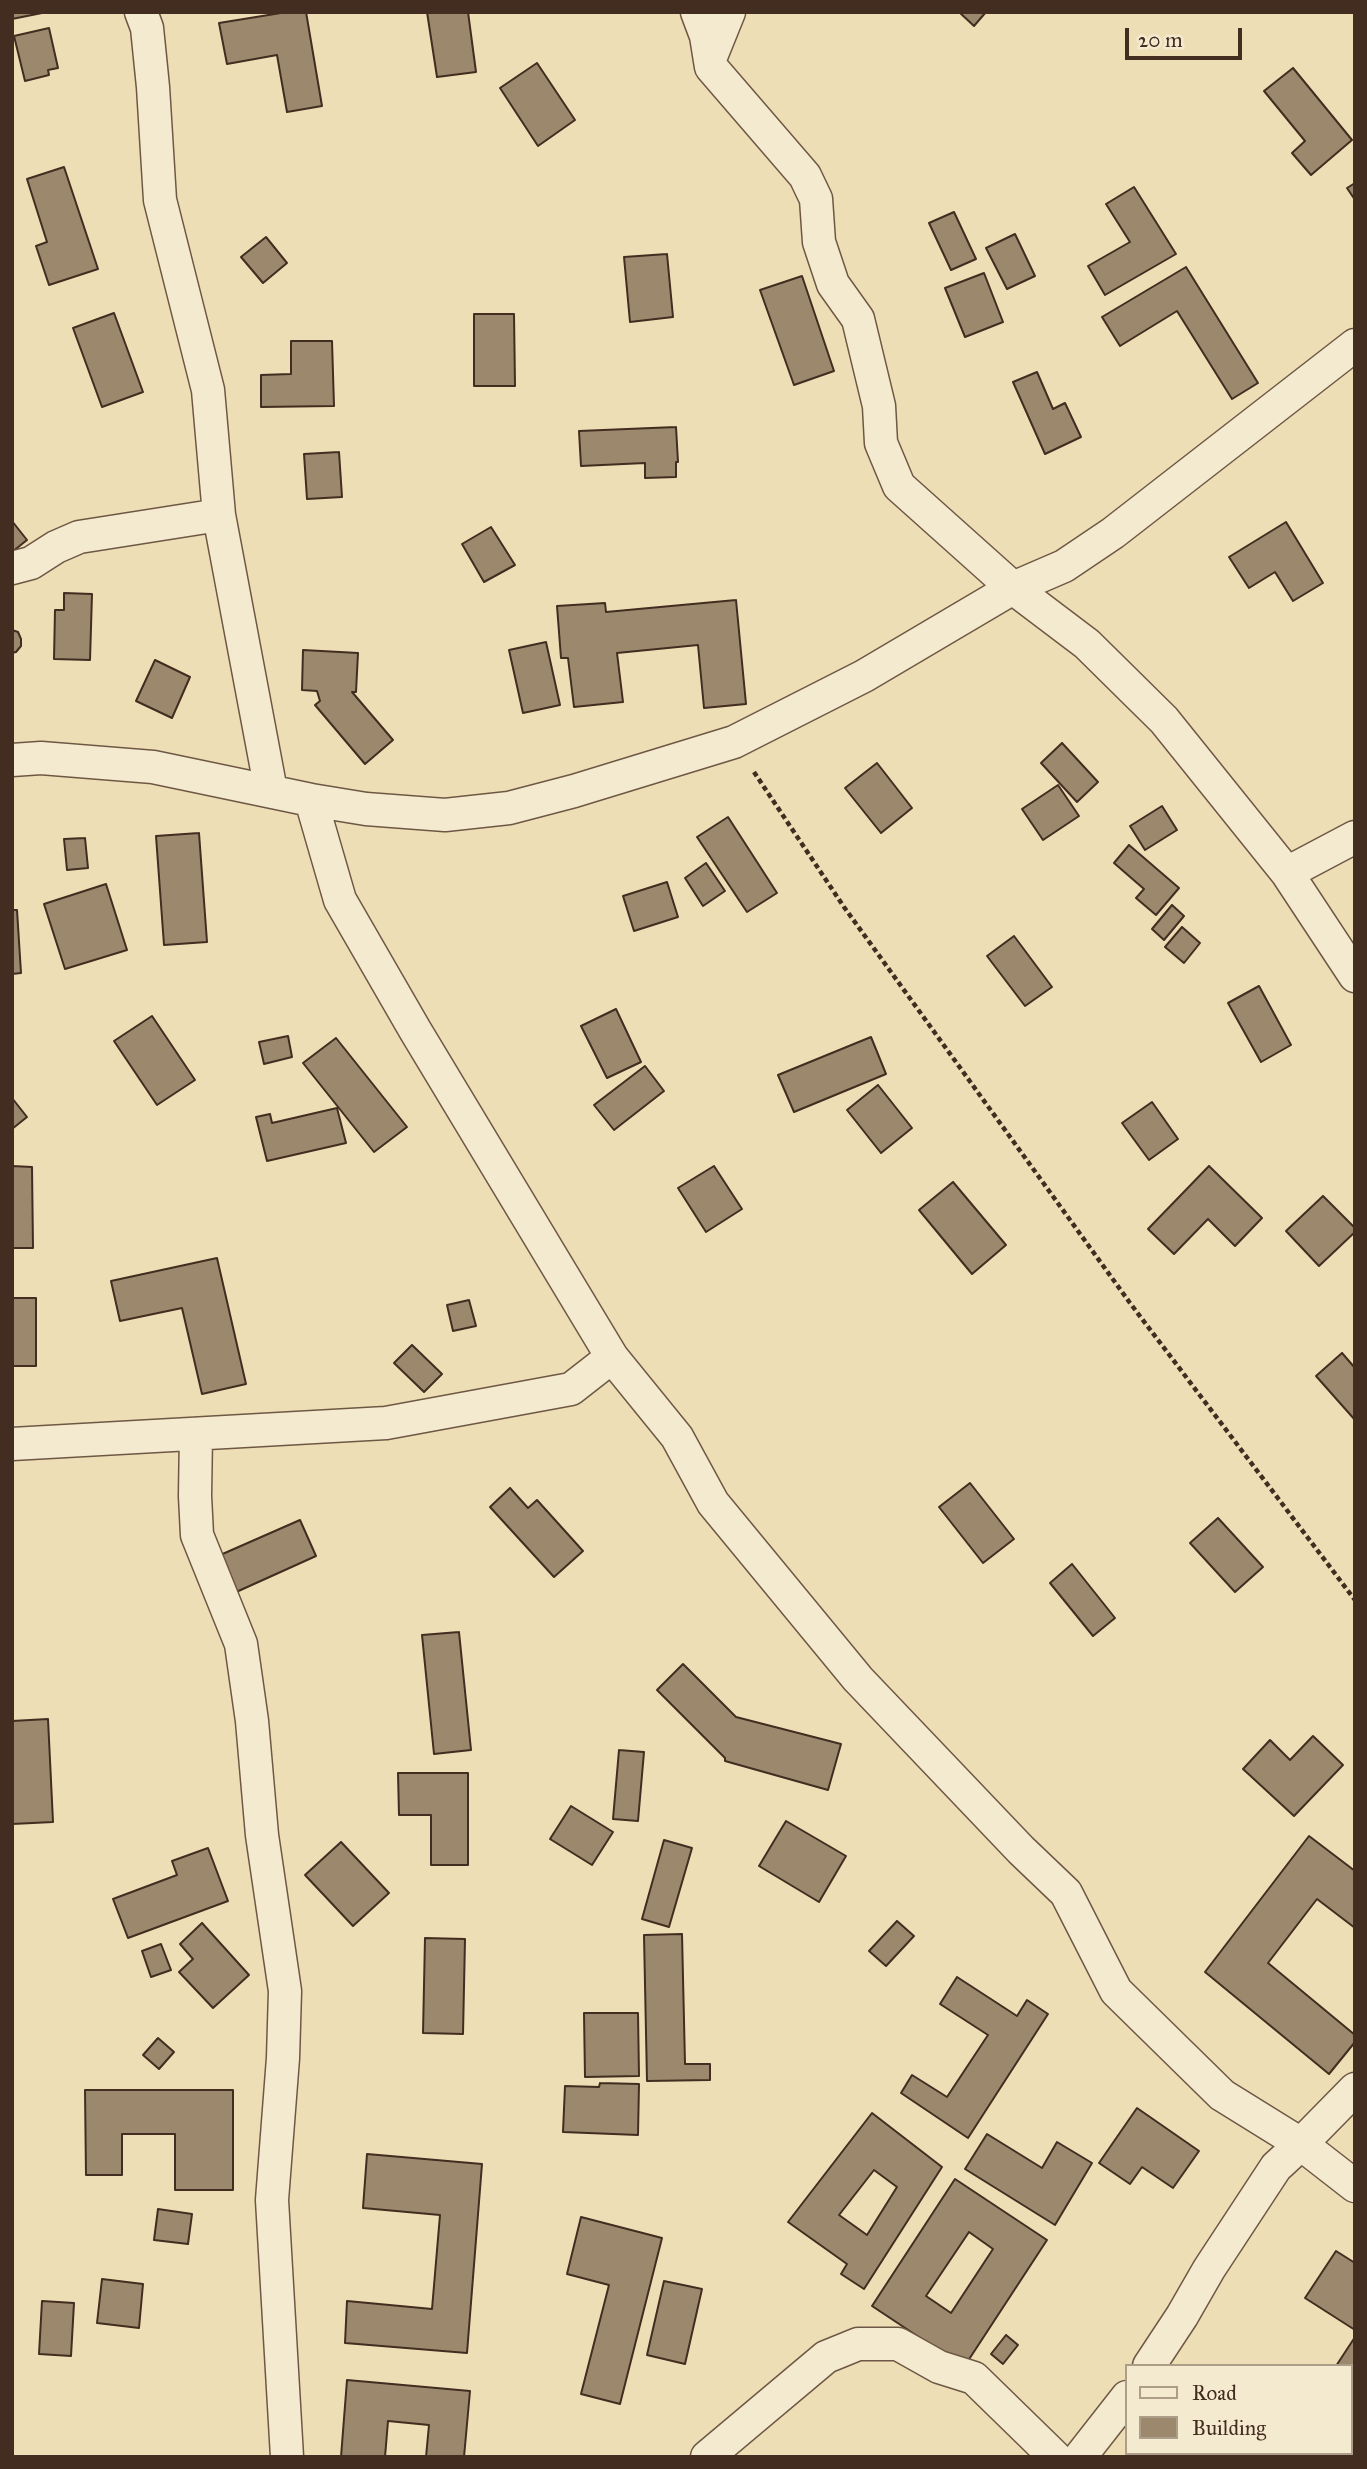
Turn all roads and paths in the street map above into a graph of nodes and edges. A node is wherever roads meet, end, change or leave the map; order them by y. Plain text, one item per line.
1 (141, 12) edge
2 (697, 12) edge
3 (729, 12) edge
4 (710, 59) junction
5 (1355, 345) edge
6 (219, 515) junction
7 (12, 568) edge
8 (1013, 588) junction
9 (734, 743) junction
10 (12, 760) edge
11 (271, 791) junction
12 (311, 800) junction
13 (1355, 837) edge
14 (1287, 873) junction
15 (1355, 976) edge
16 (611, 1357) junction
17 (196, 1434) junction
18 (12, 1444) edge
19 (1355, 1600) edge
20 (1355, 2089) edge
21 (1301, 2144) junction
22 (1355, 2186) edge
23 (1150, 2364) edge
24 (1126, 2399) edge
25 (287, 2457) edge
26 (707, 2457) edge
27 (1055, 2457) edge
28 (1080, 2457) edge

1 - 6 street
2 - 4 street
3 - 4 street
4 - 8 street
5 - 8 street
6 - 7 street
6 - 11 street
8 - 9 street
8 - 14 street
9 - 12 street
9 - 19 path
10 - 11 street
11 - 12 street
12 - 16 street
13 - 14 street
14 - 15 street
16 - 17 street
16 - 21 street
17 - 18 street
17 - 25 street
20 - 21 street
21 - 22 street
21 - 23 street
24 - 28 street
26 - 27 street

